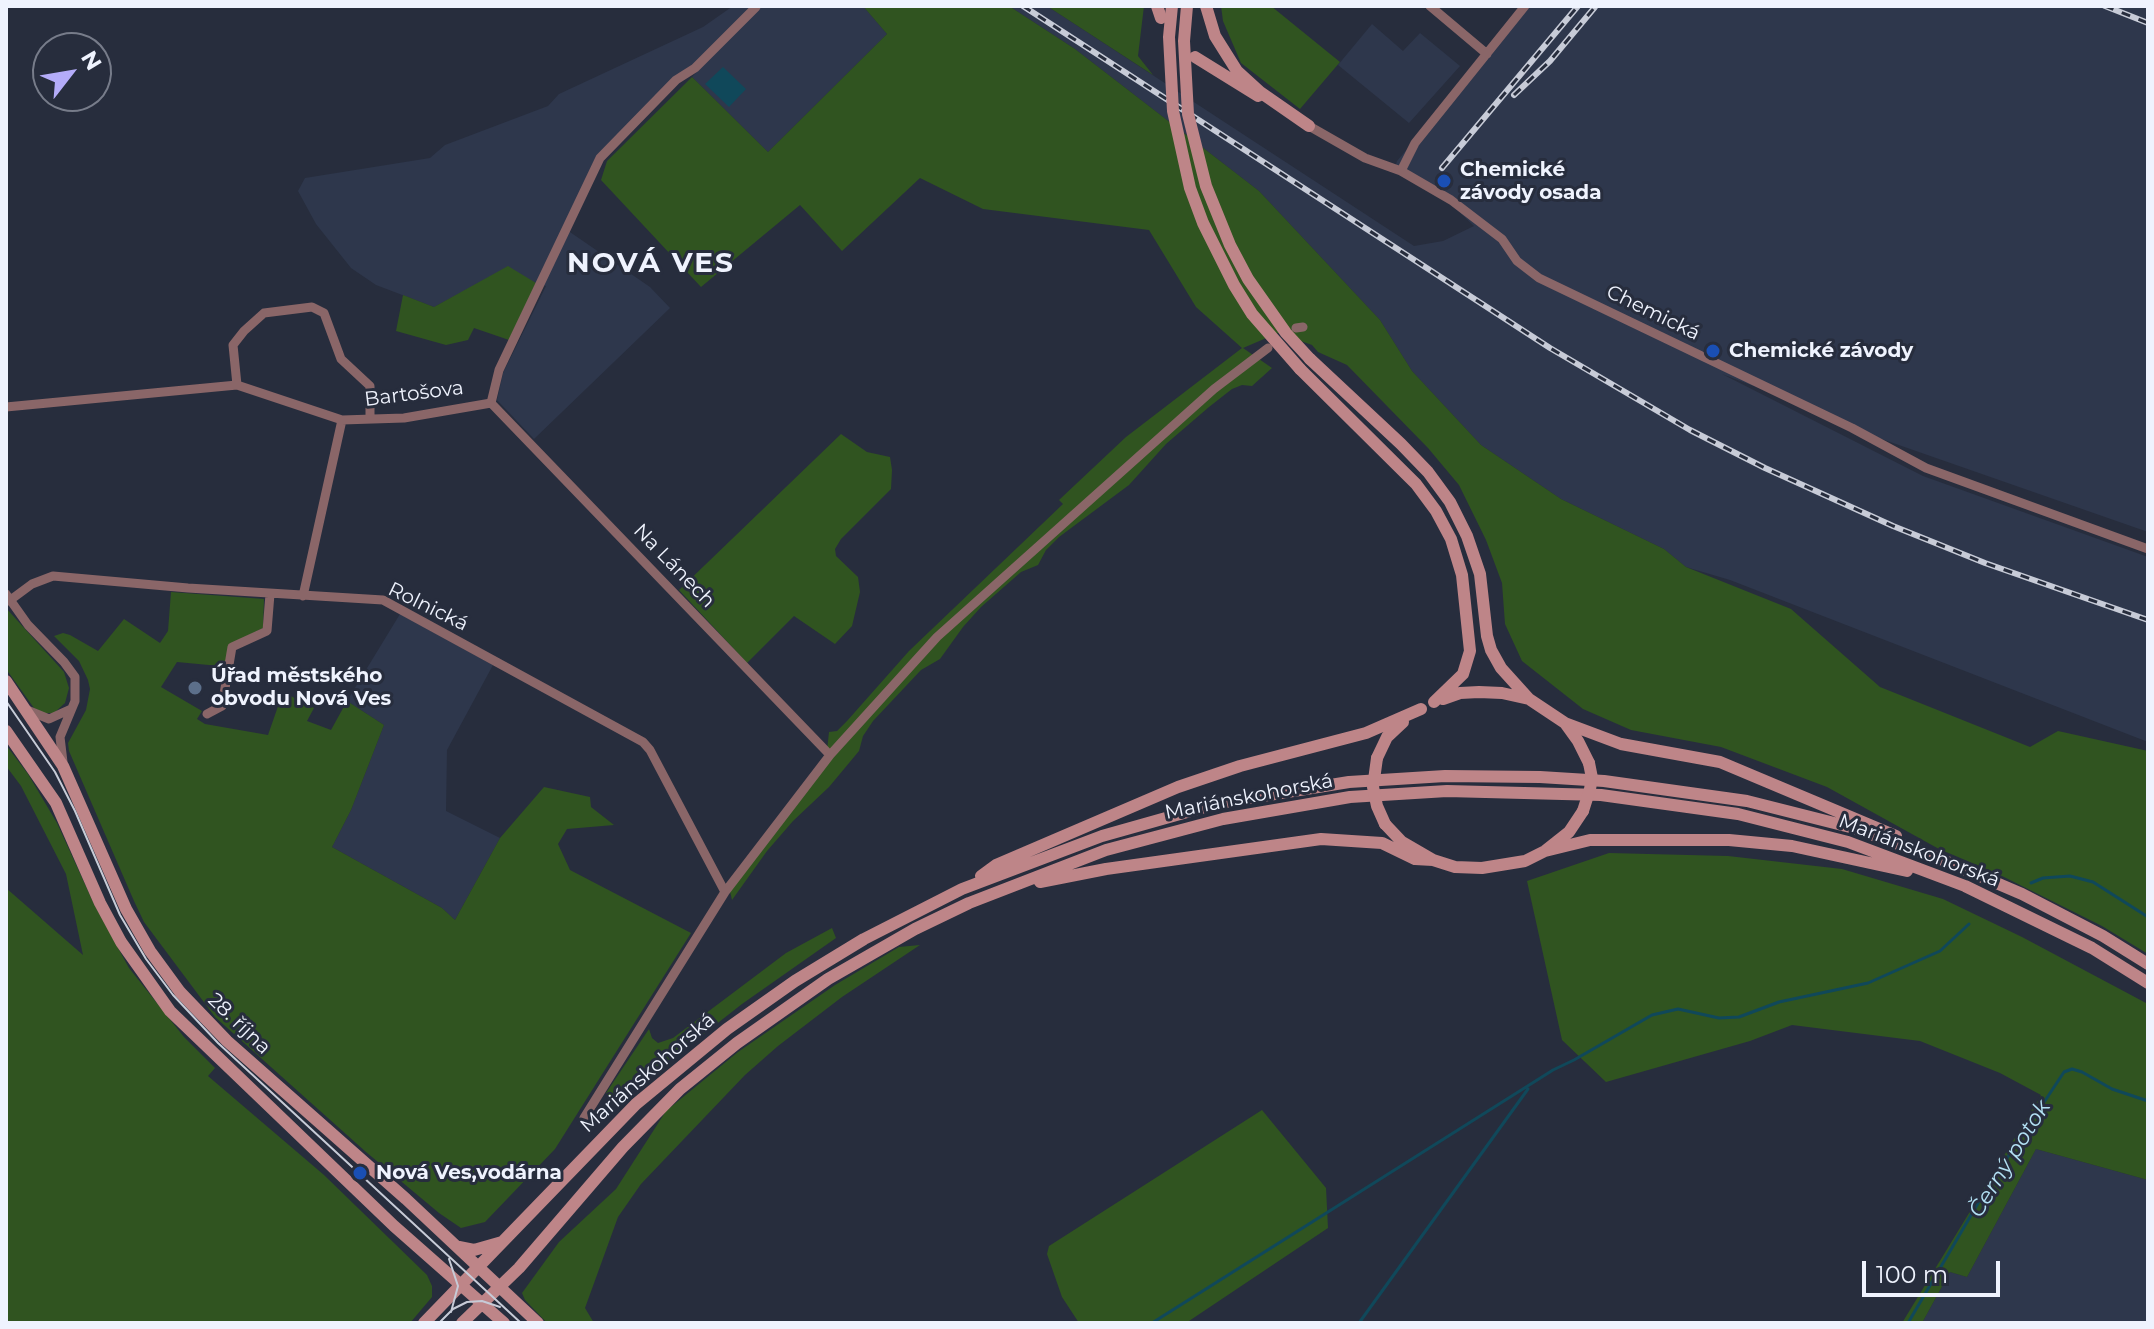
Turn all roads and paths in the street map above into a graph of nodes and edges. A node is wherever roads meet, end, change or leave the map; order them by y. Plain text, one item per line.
1 (1172, 6) edge
2 (1187, 6) edge
3 (1206, 6) edge
4 (1430, 6) edge
5 (1525, 6) edge
6 (756, 7) edge
7 (1487, 54) junction
8 (1195, 57) dead end
9 (1309, 126) junction
10 (1401, 171) junction
11 (1268, 348) dead end
12 (237, 385) junction
13 (491, 403) junction
14 (6, 407) edge
15 (370, 418) junction
16 (342, 420) junction
17 (2148, 549) edge
18 (270, 594) junction
19 (303, 596) junction
20 (8, 598) edge
21 (6, 681) edge
22 (1529, 699) junction
23 (1434, 702) junction
24 (27, 709) junction
25 (71, 709) junction
26 (1421, 709) junction
27 (207, 714) dead end
28 (1565, 723) junction
29 (6, 731) edge
30 (830, 755) junction
31 (63, 766) junction
32 (1545, 851) junction
33 (1938, 858) junction
34 (1433, 860) junction
35 (1965, 886) junction
36 (962, 889) junction
37 (725, 892) junction
38 (969, 903) junction
39 (2148, 964) edge
40 (2148, 983) edge
41 (584, 1118) dead end
42 (506, 1239) junction
43 (456, 1245) junction
44 (480, 1268) junction
45 (462, 1286) junction
46 (500, 1287) junction
47 (482, 1304) junction
48 (424, 1323) edge
49 (462, 1323) edge
50 (504, 1323) edge
51 (538, 1323) edge

1 - 23 main road, bridge
2 - 22 main road, bridge
3 - 9 main road
4 - 7 street
5 - 7 street
6 - 13 street, Bartošova
7 - 10 street
8 - 9 main road
9 - 10 street, Chemická
10 - 17 street, Chemická
11 - 30 street
12 - 14 street, Bartošova
12 - 15 street
12 - 16 street, Bartošova
13 - 15 street, Bartošova
13 - 30 street, Na Lánech
15 - 16 street, Bartošova
16 - 19 street
18 - 19 street, Rolnická
18 - 20 street, Rolnická
18 - 27 street
19 - 37 street, Rolnická
20 - 25 street
21 - 24 main road, 28. října
22 - 23 main road
22 - 28 main road
23 - 26 main road
24 - 25 street
24 - 31 main road, 28. října
25 - 31 street
26 - 34 main road, bridge
26 - 36 main road
28 - 32 main road, bridge
28 - 33 main road
29 - 45 main road, 28. října
30 - 37 street
31 - 43 main road, 28. října
32 - 34 main road
32 - 35 main road
33 - 36 main road, Mariánskohorská
33 - 39 main road, Mariánskohorská
34 - 38 main road
35 - 38 main road, Mariánskohorská
35 - 40 main road, Mariánskohorská
36 - 42 main road, Mariánskohorská
37 - 41 street
38 - 46 main road, Mariánskohorská
42 - 43 main road
42 - 44 main road, Mariánskohorská
43 - 44 main road, 28. října
44 - 45 main road, Mariánskohorská
44 - 46 main road, 28. října
45 - 47 main road, 28. října
45 - 48 main road, Mariánskohorská
46 - 47 main road, Mariánskohorská
46 - 51 main road, 28. října
47 - 49 main road, Mariánskohorská
47 - 50 main road, 28. října

